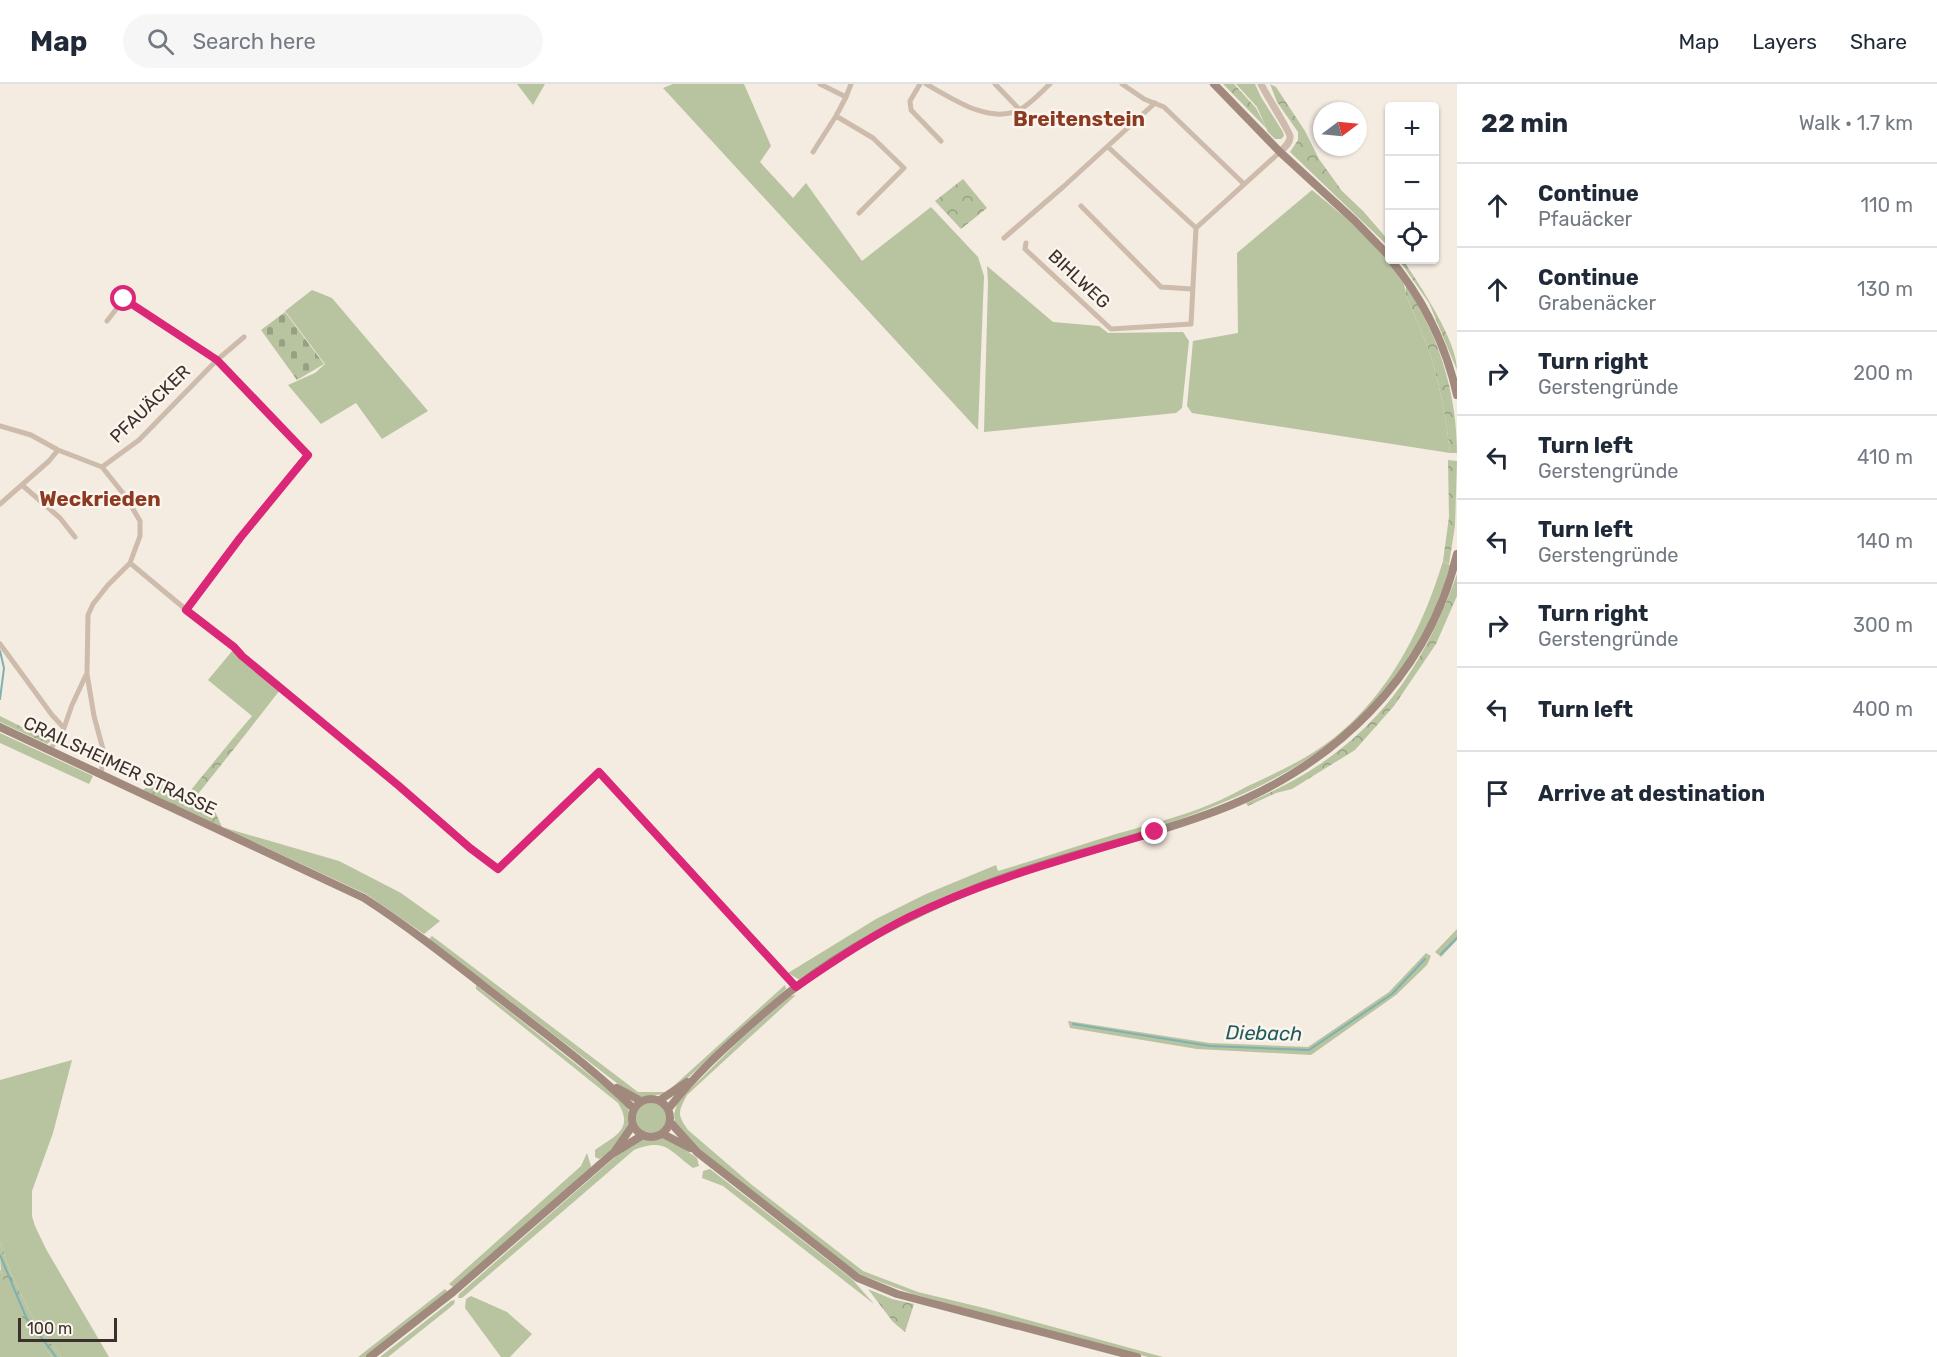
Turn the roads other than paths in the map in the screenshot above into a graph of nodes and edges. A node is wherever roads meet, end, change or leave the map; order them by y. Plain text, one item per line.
1 (820, 84) edge
2 (851, 84) edge
3 (920, 84) edge
4 (926, 84) edge
5 (995, 84) edge
6 (1050, 84) edge
7 (1122, 84) edge
8 (1214, 84) edge
9 (1261, 84) edge
10 (846, 97) junction
11 (1155, 103) junction
12 (1020, 110) junction
13 (836, 116) junction
14 (941, 141) dead end
15 (1108, 147) junction
16 (813, 152) dead end
17 (1280, 152) junction
18 (1244, 184) junction
19 (1081, 206) dead end
20 (859, 213) dead end
21 (1196, 228) junction
22 (1004, 238) dead end
23 (1026, 243) dead end
24 (1385, 253) edge
25 (1394, 264) edge
26 (1192, 289) junction
27 (107, 321) dead end
28 (244, 337) dead end
29 (217, 360) junction
30 (1457, 394) edge
31 (0, 426) edge
32 (58, 450) junction
33 (102, 467) junction
34 (22, 485) junction
35 (0, 504) edge
36 (75, 537) dead end
37 (1457, 554) edge
38 (130, 563) junction
39 (186, 610) junction
40 (0, 644) edge
41 (87, 674) junction
42 (0, 727) edge
43 (64, 728) junction
44 (50, 750) junction
45 (101, 774) junction
46 (796, 987) junction
47 (693, 1078) junction
48 (608, 1083) junction
49 (660, 1100) junction
50 (641, 1101) junction
51 (669, 1108) junction
52 (634, 1109) junction
53 (670, 1122) junction
54 (633, 1125) junction
55 (663, 1134) junction
56 (643, 1135) junction
57 (697, 1152) junction
58 (612, 1154) junction
59 (370, 1357) edge
60 (1137, 1357) edge

1 - 10 street
2 - 10 street
3 - 14 street
4 - 12 street
5 - 12 street
6 - 12 street
7 - 11 street
8 - 17 main road
9 - 17 street
10 - 13 street
11 - 15 street
11 - 18 street
13 - 16 street
13 - 20 street
15 - 21 street
15 - 22 street
17 - 18 street
17 - 24 main road
18 - 21 street
19 - 26 street
21 - 26 street
23 - 26 street, BIHLWEG
25 - 30 main road
27 - 29 street, PFAUÄCKER
28 - 29 street, PFAUÄCKER
29 - 33 street, PFAUÄCKER
29 - 39 street
31 - 32 street
32 - 33 street
32 - 34 street
33 - 38 street
34 - 35 street
34 - 36 street
37 - 46 main road
38 - 39 street
38 - 41 street
39 - 46 street
40 - 43 street
41 - 43 street
41 - 45 street
42 - 44 main road, CRAILSHEIMER STRASSE
43 - 44 street
44 - 45 main road, CRAILSHEIMER STRASSE
45 - 48 main road, CRAILSHEIMER STRASSE
46 - 47 main road
47 - 49 main road
47 - 51 main road
48 - 50 main road
48 - 52 main road
49 - 50 main road
49 - 51 main road
50 - 52 main road
51 - 53 main road
52 - 54 main road
53 - 55 main road
53 - 57 main road
54 - 56 main road
54 - 58 main road
55 - 56 main road
55 - 57 main road
56 - 58 main road
57 - 60 main road
58 - 59 main road

